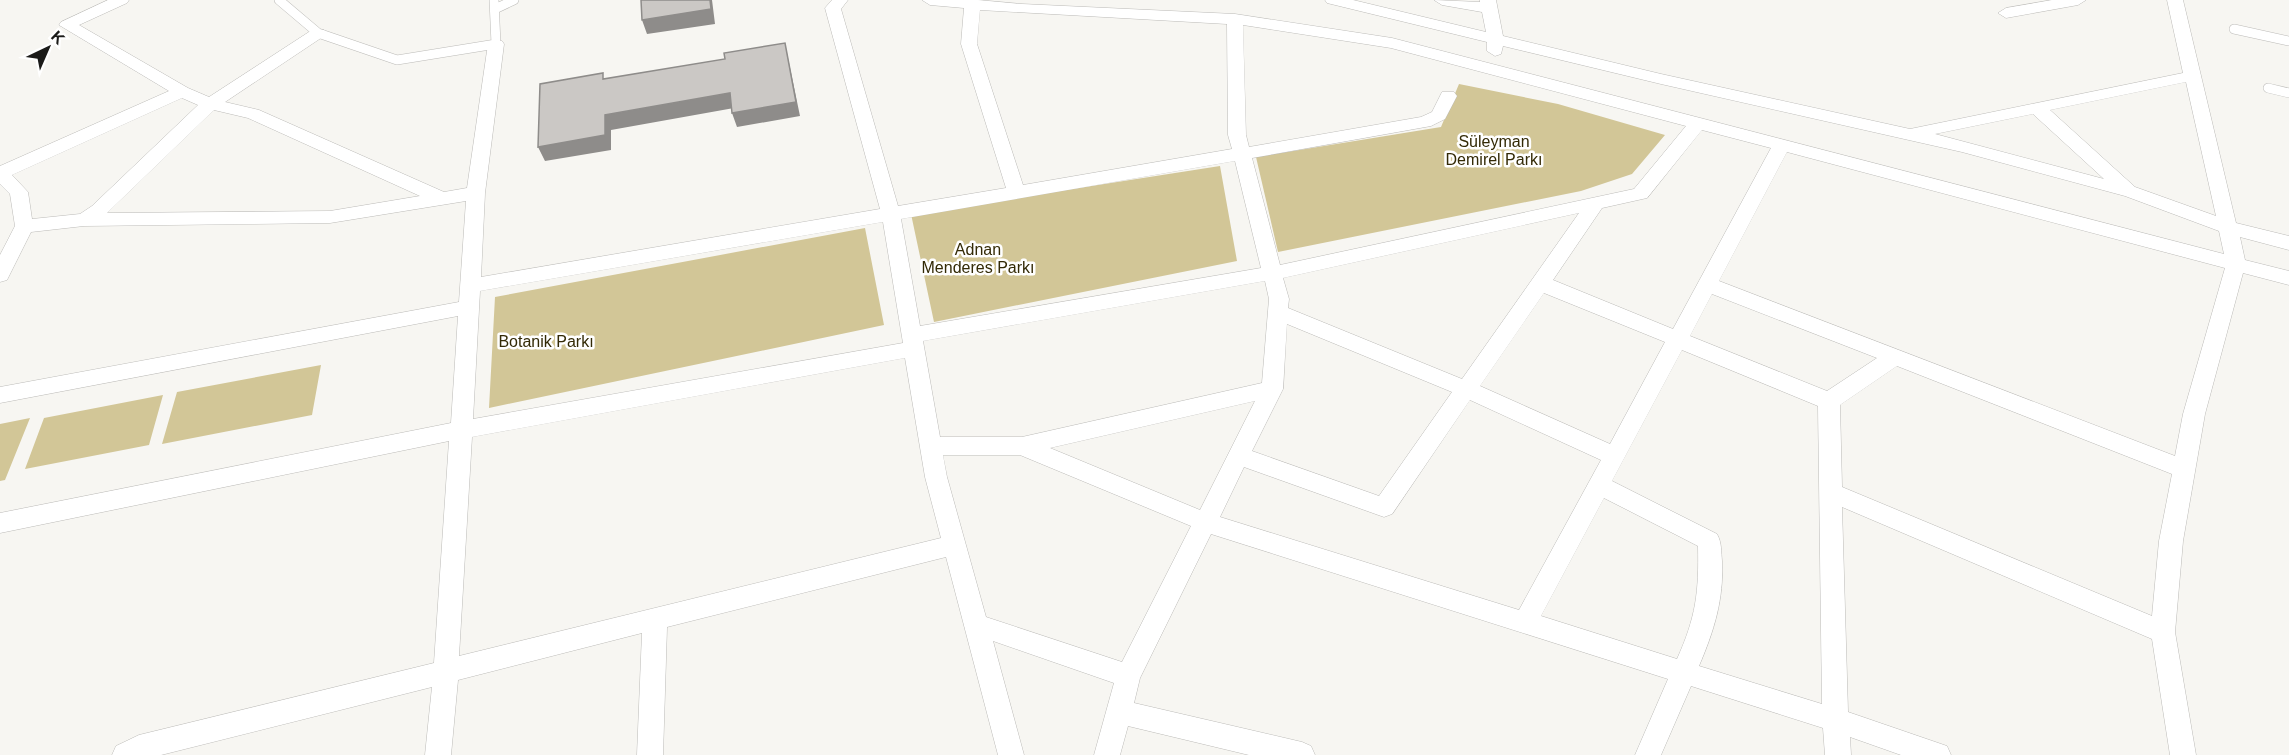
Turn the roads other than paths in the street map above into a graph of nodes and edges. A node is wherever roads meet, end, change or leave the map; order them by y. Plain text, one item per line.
1 (121, 0) edge
2 (279, 0) edge
3 (514, 0) edge
4 (840, 0) edge
5 (930, 0) edge
6 (1333, 0) edge
7 (1442, 0) edge
8 (2078, 0) edge
9 (2175, 0) edge
10 (495, 4) edge
11 (1489, 4) edge
12 (972, 5) junction
13 (2006, 13) dead end
14 (1234, 19) junction
15 (2234, 29) dead end
16 (318, 33) junction
17 (1495, 38) junction
18 (2289, 41) edge
19 (496, 44) junction
20 (1494, 70) junction
21 (2192, 76) junction
22 (2268, 88) dead end
23 (182, 92) junction
24 (2289, 93) edge
25 (1448, 96) dead end
26 (210, 104) junction
27 (2037, 108) junction
28 (1698, 123) junction
29 (1910, 134) junction
30 (1782, 145) junction
31 (1242, 154) junction
32 (0, 174) edge
33 (1016, 192) junction
34 (2131, 192) junction
35 (476, 193) junction
36 (441, 198) junction
37 (1596, 203) junction
38 (891, 213) junction
39 (84, 220) junction
40 (24, 226) junction
41 (2229, 228) junction
42 (2289, 243) edge
43 (2236, 263) junction
44 (1273, 273) junction
45 (0, 275) edge
46 (2289, 278) edge
47 (1540, 283) junction
48 (1707, 284) junction
49 (470, 296) junction
50 (1279, 312) junction
51 (1677, 340) junction
52 (913, 342) junction
53 (1894, 357) junction
54 (1272, 389) junction
55 (1466, 389) junction
56 (0, 396) edge
57 (1829, 401) junction
58 (461, 430) junction
59 (930, 446) junction
60 (1022, 446) junction
61 (1239, 456) junction
62 (1615, 456) junction
63 (2184, 469) junction
64 (1599, 485) junction
65 (1831, 492) junction
66 (1205, 522) junction
67 (0, 523) edge
68 (952, 545) junction
69 (655, 619) junction
70 (1526, 622) junction
71 (975, 624) junction
72 (2163, 632) junction
73 (446, 671) junction
74 (1683, 671) junction
75 (1128, 676) junction
76 (1119, 712) junction
77 (1835, 720) junction
78 (125, 755) edge
79 (438, 755) edge
80 (651, 755) edge
81 (1011, 755) edge
82 (1107, 755) edge
83 (1302, 755) edge
84 (1648, 755) edge
85 (1838, 755) edge
86 (1938, 755) edge
87 (2183, 755) edge

1 - 23 street
2 - 16 lane
3 - 10 lane
4 - 38 street
5 - 12 street
6 - 17 street
7 - 11 street
8 - 13 street
9 - 21 street
10 - 19 lane
11 - 17 street
12 - 14 street
12 - 33 street
14 - 20 street
14 - 31 street
15 - 18 lane
16 - 19 lane
16 - 26 street
17 - 20 street
17 - 29 street
19 - 35 street
20 - 28 street
21 - 27 street
21 - 41 street
22 - 24 lane
23 - 26 street
23 - 32 street
25 - 31 street
26 - 36 street
26 - 39 street
27 - 29 street
27 - 34 street
28 - 30 street
28 - 37 street
29 - 34 street
30 - 43 street
30 - 48 street
31 - 33 street
31 - 44 street
32 - 40 street
33 - 38 street
34 - 41 street
35 - 36 street
35 - 49 street
36 - 39 street
37 - 44 street
37 - 47 street
38 - 49 street
38 - 52 street
39 - 40 street
40 - 45 street
41 - 42 street
41 - 43 street
43 - 46 street
43 - 63 street
44 - 50 street
44 - 52 street
47 - 51 street
47 - 55 street
48 - 51 street
48 - 53 street
49 - 56 street
49 - 58 street
50 - 54 street
50 - 55 street
51 - 57 street
51 - 62 street
52 - 58 street
52 - 59 street
53 - 57 street
53 - 63 street
54 - 60 street
54 - 61 street
55 - 61 street
55 - 62 street
57 - 65 street
58 - 67 street
58 - 73 street
59 - 60 street
59 - 68 street
60 - 66 street
61 - 66 street
62 - 64 street
63 - 72 street
64 - 70 street
64 - 74 street
65 - 72 street
65 - 77 street
66 - 70 street
66 - 75 street
68 - 69 street
68 - 71 street
69 - 73 street
69 - 80 street
70 - 74 street
71 - 75 street
71 - 81 street
72 - 87 street
73 - 78 street
73 - 79 street
74 - 77 street
74 - 84 street
75 - 76 street
76 - 82 street
76 - 83 street
77 - 85 street
77 - 86 street

